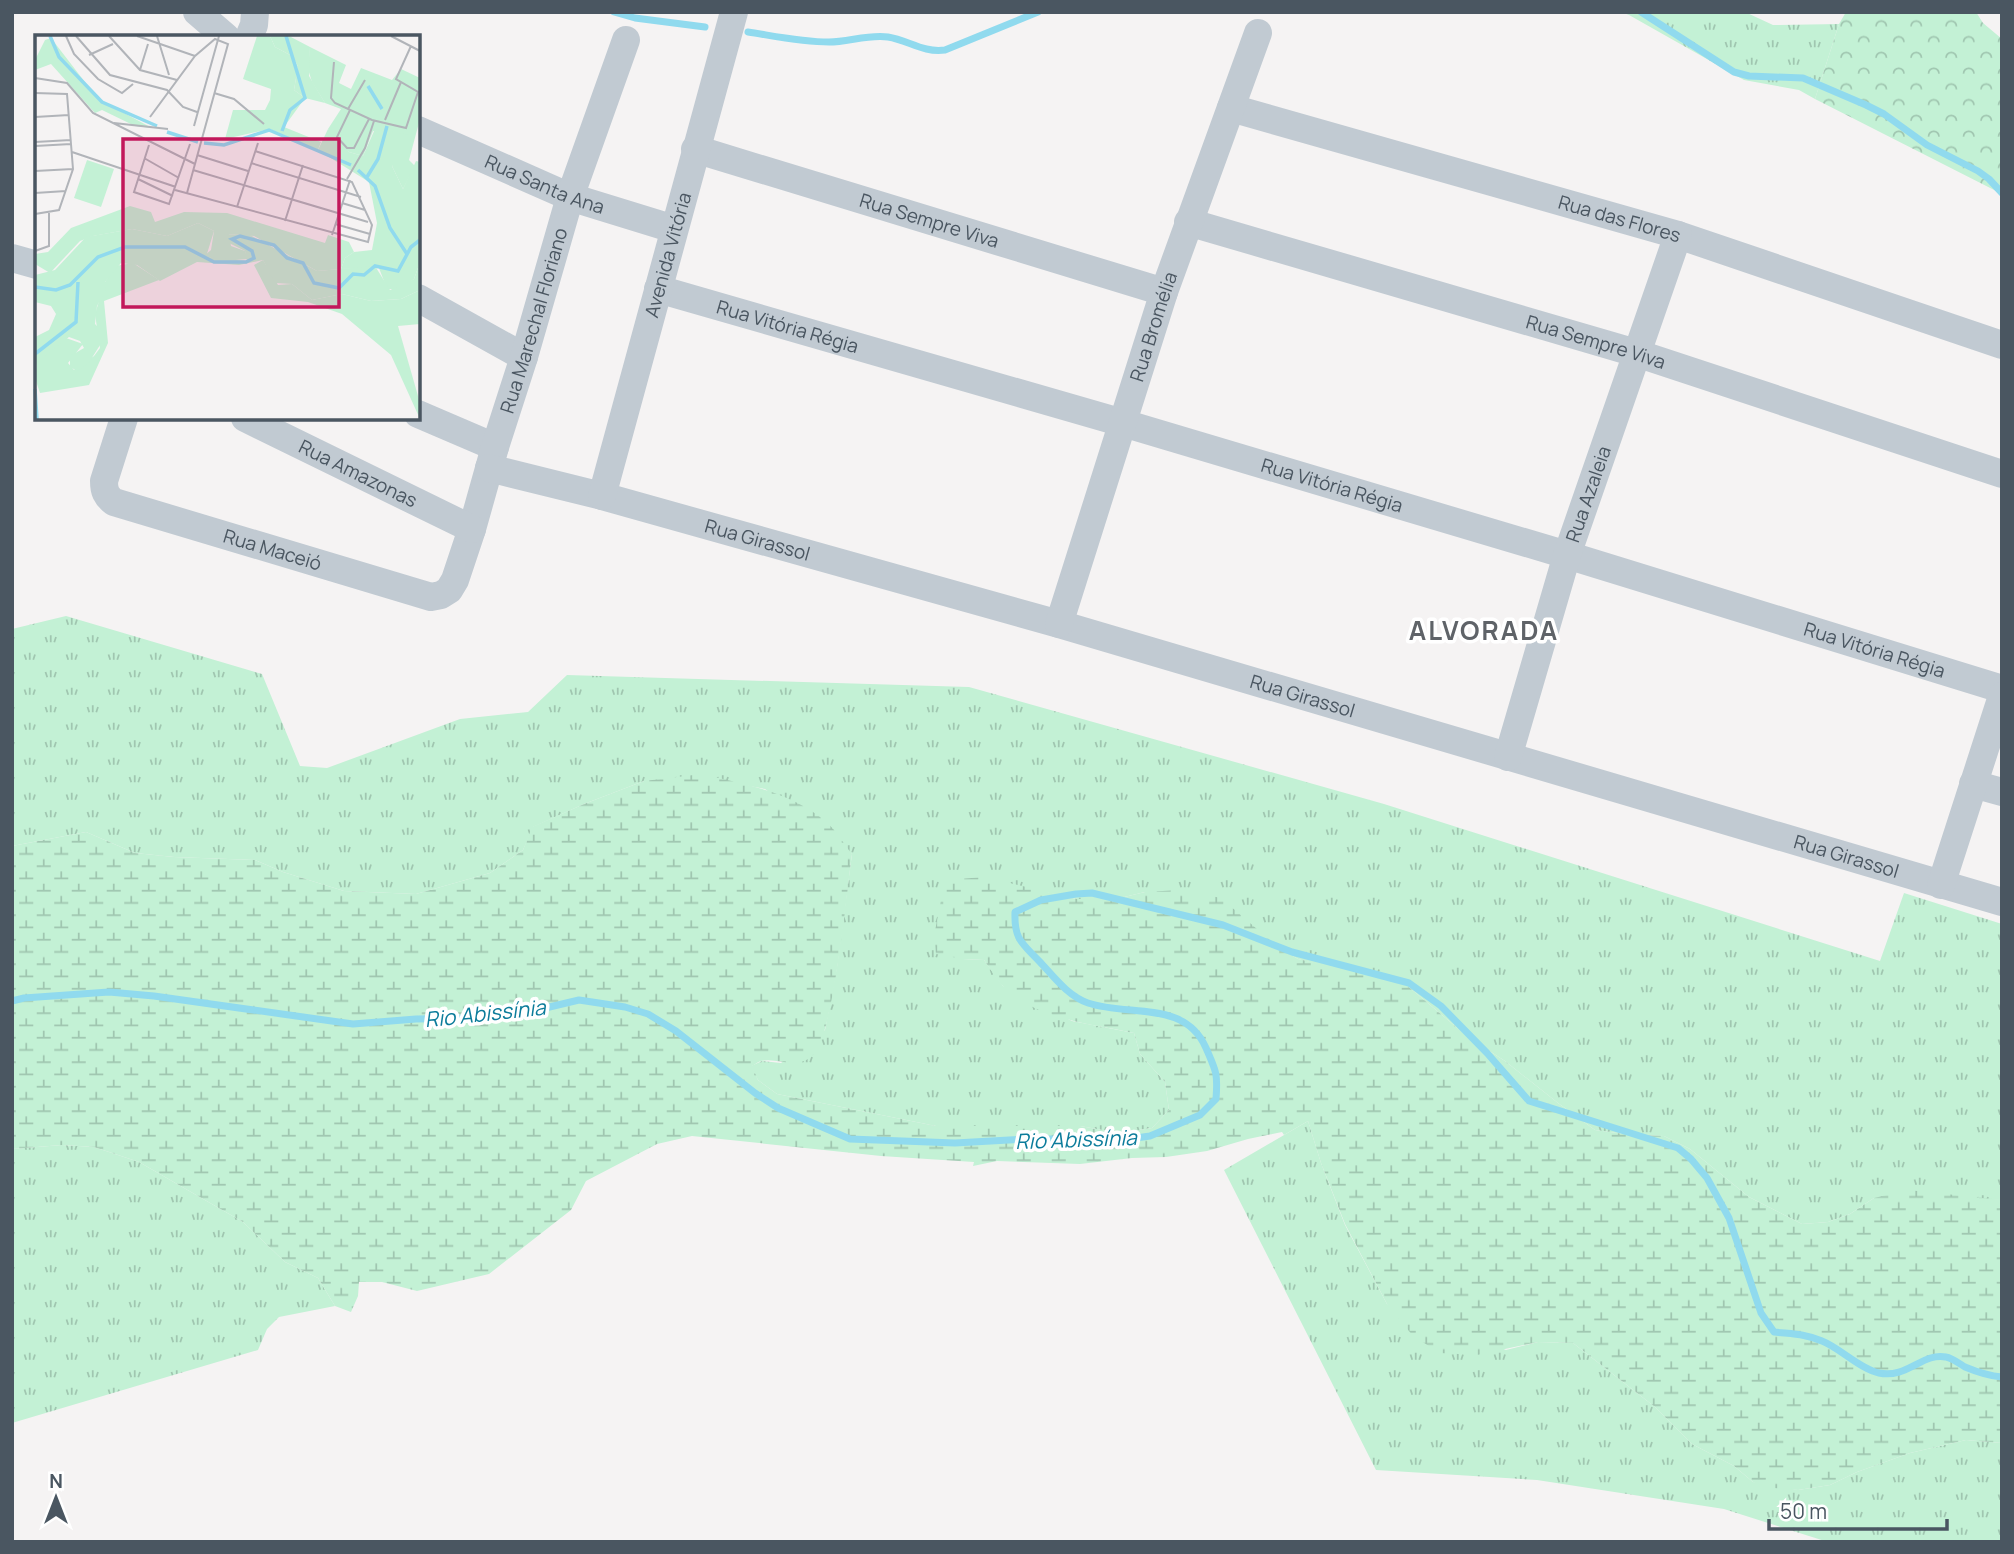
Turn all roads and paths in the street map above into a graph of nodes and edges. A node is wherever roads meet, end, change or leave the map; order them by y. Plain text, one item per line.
1 (197, 12) edge
2 (255, 12) edge
3 (734, 12) edge
4 (1258, 33) dead end
5 (224, 35) edge
6 (250, 35) edge
7 (626, 40) dead end
8 (1231, 108) junction
9 (420, 131) edge
10 (695, 149) junction
11 (570, 197) junction
12 (1188, 222) junction
13 (674, 229) junction
14 (1678, 235) junction
15 (12, 258) edge
16 (35, 264) edge
17 (658, 289) junction
18 (1164, 292) junction
19 (420, 299) edge
20 (2002, 345) edge
21 (1636, 353) junction
22 (524, 357) junction
23 (420, 415) edge
24 (123, 420) edge
25 (249, 420) edge
26 (1124, 423) junction
27 (492, 458) junction
28 (2002, 474) edge
29 (602, 496) junction
30 (472, 529) junction
31 (1567, 555) junction
32 (441, 596) joint
33 (1059, 624) junction
34 (2002, 689) edge
35 (2002, 696) edge
36 (1508, 757) junction
37 (1973, 784) junction
38 (2002, 792) edge
39 (1941, 885) junction
40 (2002, 902) edge

1 - 5 street
2 - 6 street
3 - 10 street, Avenida Vitória
4 - 8 street, Rua Bromélia
7 - 11 street, Rua Marechal Floriano
8 - 12 street, Rua Bromélia
8 - 14 street, Rua das Flores
9 - 11 street, Rua Santa Ana
10 - 13 street, Avenida Vitória
10 - 18 street, Rua Sempre Viva
11 - 13 street, Rua Santa Ana
11 - 22 street, Rua Marechal Floriano
12 - 18 street, Rua Bromélia
12 - 21 street, Rua Sempre Viva
13 - 17 street, Avenida Vitória
14 - 20 street, Rua das Flores
14 - 21 street, Rua Azaleia
15 - 16 street
17 - 26 street, Rua Vitória Régia
17 - 29 street, Avenida Vitória
18 - 26 street, Rua Bromélia
19 - 22 street
21 - 28 street, Rua Sempre Viva
21 - 31 street, Rua Azaleia
22 - 27 street, Rua Marechal Floriano
23 - 27 street, Rua Girassol
24 - 32 street, Rua Maceió
25 - 30 street, Rua Amazonas
26 - 31 street, Rua Vitória Régia
26 - 33 street, Rua Bromélia
27 - 29 street, Rua Girassol
27 - 30 street, Rua Marechal Floriano
29 - 33 street, Rua Girassol
30 - 32 street, Rua Marechal Floriano
31 - 34 street, Rua Vitória Régia
31 - 36 street, Rua Azaleia
33 - 36 street, Rua Girassol
35 - 37 street
36 - 39 street, Rua Girassol
37 - 38 street
37 - 39 street
39 - 40 street, Rua Girassol

